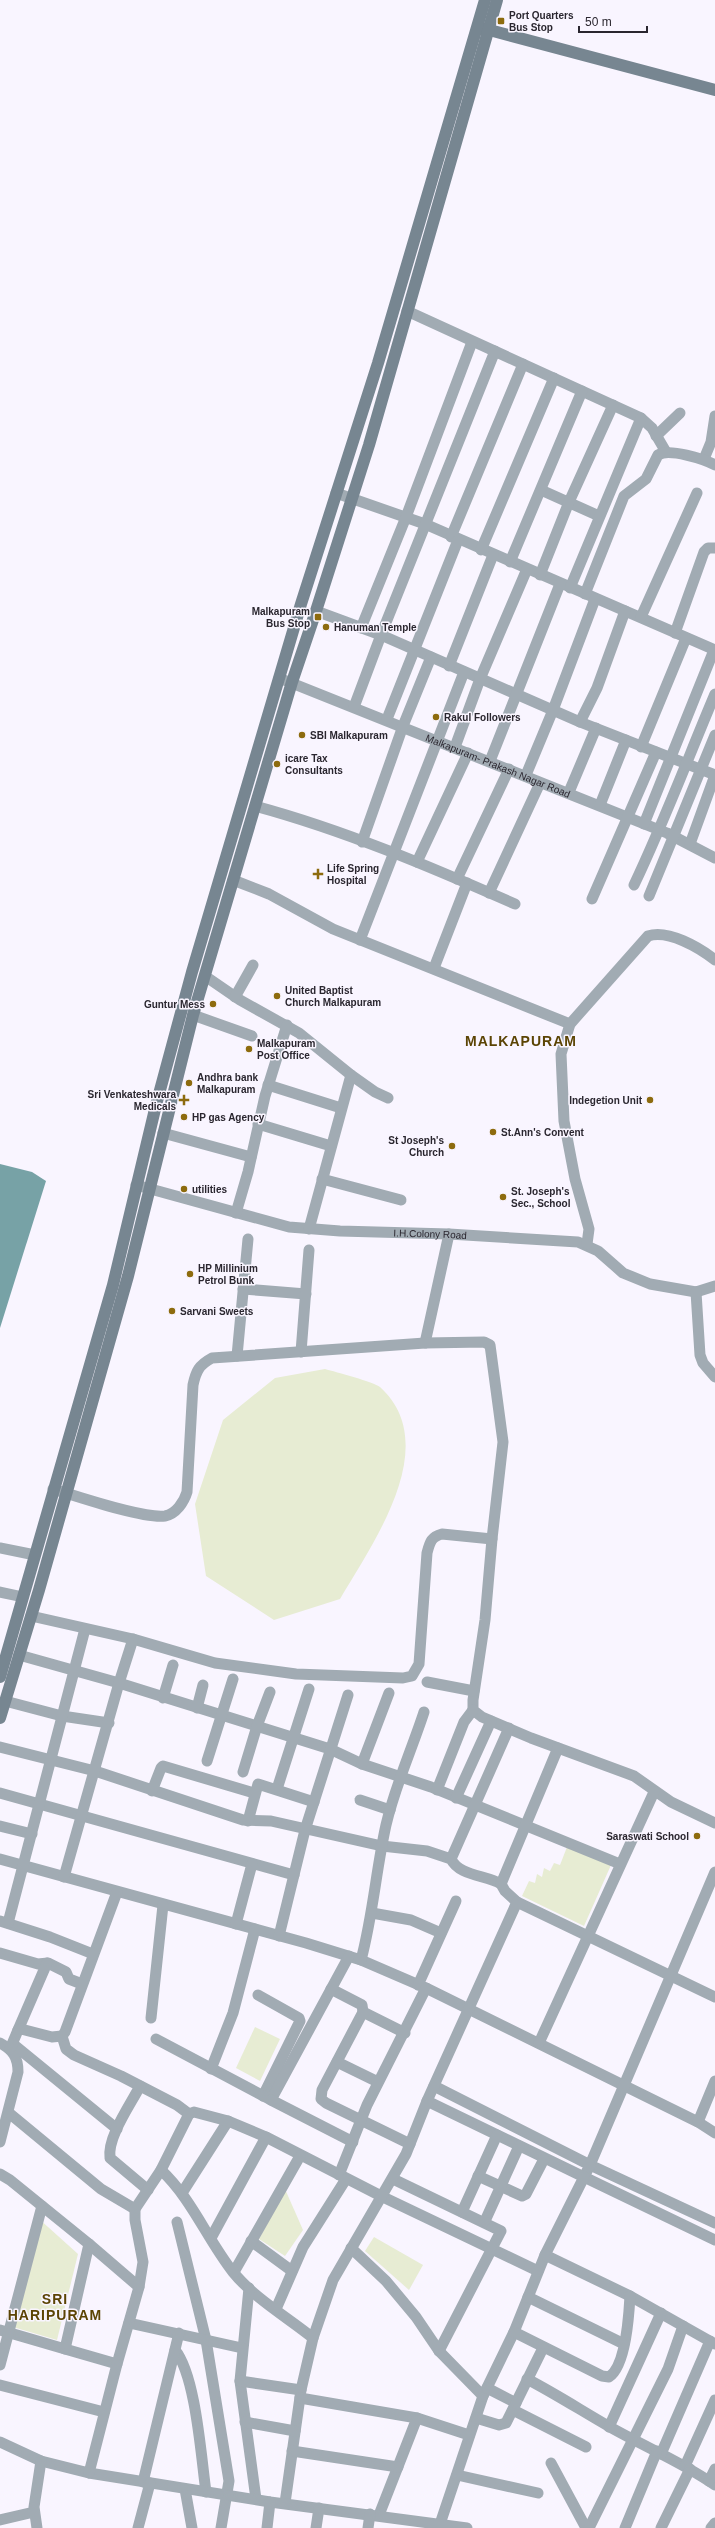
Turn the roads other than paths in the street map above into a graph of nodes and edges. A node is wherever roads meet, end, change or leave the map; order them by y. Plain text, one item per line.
1 (485, 0) edge
2 (497, 0) edge
3 (483, 28) junction
4 (715, 90) edge
5 (407, 311) junction
6 (472, 342) junction
7 (495, 351) junction
8 (523, 364) junction
9 (554, 378) junction
10 (582, 391) junction
11 (613, 405) junction
12 (680, 413) dead end
13 (715, 416) edge
14 (641, 418) junction
15 (659, 433) junction
16 (671, 453) junction
17 (704, 460) junction
18 (715, 465) edge
19 (541, 490) junction
20 (336, 493) junction
21 (697, 493) dead end
22 (351, 497) junction
23 (569, 502) junction
24 (600, 516) junction
25 (406, 517) junction
26 (425, 524) junction
27 (454, 538) junction
28 (715, 548) edge
29 (481, 550) junction
30 (493, 555) junction
31 (510, 562) junction
32 (527, 569) junction
33 (540, 574) junction
34 (565, 586) junction
35 (590, 596) junction
36 (316, 611) junction
37 (625, 611) junction
38 (641, 617) junction
39 (361, 628) junction
40 (675, 633) junction
41 (381, 635) junction
42 (686, 638) junction
43 (714, 650) edge
44 (416, 651) junction
45 (431, 657) junction
46 (449, 666) junction
47 (464, 672) junction
48 (279, 678) junction
49 (480, 679) junction
50 (292, 682) junction
51 (515, 694) junction
52 (715, 694) edge
53 (354, 707) junction
54 (553, 710) junction
55 (387, 719) junction
56 (580, 722) junction
57 (403, 726) junction
58 (596, 728) junction
59 (715, 735) edge
60 (438, 740) junction
61 (626, 740) junction
62 (455, 747) junction
63 (642, 747) junction
64 (656, 752) junction
65 (468, 753) junction
66 (671, 758) junction
67 (490, 761) junction
68 (685, 763) junction
69 (701, 768) junction
70 (509, 769) junction
71 (526, 775) junction
72 (715, 775) edge
73 (540, 782) junction
74 (569, 792) junction
75 (600, 805) junction
76 (255, 806) junction
77 (628, 817) junction
78 (644, 824) junction
79 (660, 830) junction
80 (673, 836) junction
81 (362, 842) junction
82 (690, 844) junction
83 (392, 853) junction
84 (715, 858) edge
85 (417, 862) junction
86 (233, 880) junction
87 (462, 881) junction
88 (634, 885) dead end
89 (490, 893) junction
90 (649, 896) dead end
91 (592, 899) dead end
92 (515, 904) dead end
93 (360, 940) junction
94 (715, 960) edge
95 (253, 965) dead end
96 (434, 968) junction
97 (205, 976) junction
98 (235, 997) junction
99 (193, 1014) junction
100 (570, 1024) junction
101 (287, 1025) junction
102 (252, 1036) dead end
103 (351, 1075) junction
104 (163, 1078) junction
105 (177, 1083) junction
106 (268, 1085) junction
107 (388, 1098) dead end
108 (341, 1108) junction
109 (258, 1124) junction
110 (163, 1133) junction
111 (331, 1146) junction
112 (251, 1157) junction
113 (322, 1179) junction
114 (136, 1185) junction
115 (148, 1188) junction
116 (401, 1200) dead end
117 (236, 1213) junction
118 (309, 1229) junction
119 (449, 1234) junction
120 (248, 1239) dead end
121 (587, 1244) junction
122 (309, 1250) dead end
123 (715, 1286) edge
124 (243, 1289) junction
125 (696, 1292) junction
126 (306, 1294) junction
127 (425, 1343) junction
128 (301, 1352) junction
129 (238, 1356) junction
130 (715, 1377) edge
131 (53, 1489) junction
132 (66, 1493) junction
133 (492, 1539) junction
134 (0, 1548) edge
135 (35, 1555) junction
136 (0, 1592) edge
137 (23, 1597) junction
138 (31, 1616) junction
139 (85, 1629) junction
140 (133, 1639) junction
141 (9, 1652) edge
142 (173, 1665) dead end
143 (73, 1671) junction
144 (0, 1677) edge
145 (233, 1679) dead end
146 (427, 1682) dead end
147 (119, 1683) junction
148 (203, 1685) dead end
149 (309, 1688) dead end
150 (474, 1691) junction
151 (270, 1692) dead end
152 (389, 1693) dead end
153 (348, 1695) dead end
154 (163, 1698) junction
155 (5, 1701) junction
156 (197, 1708) junction
157 (474, 1710) junction
158 (424, 1712) dead end
159 (62, 1716) junction
160 (223, 1716) junction
161 (0, 1718) edge
162 (491, 1721) junction
163 (109, 1723) junction
164 (257, 1726) junction
165 (509, 1728) junction
166 (292, 1737) junction
167 (0, 1747) edge
168 (558, 1748) junction
169 (330, 1749) junction
170 (51, 1761) junction
171 (207, 1761) dead end
172 (362, 1764) junction
173 (95, 1771) junction
174 (243, 1772) dead end
175 (401, 1779) junction
176 (277, 1789) junction
177 (437, 1790) junction
178 (152, 1791) junction
179 (654, 1792) junction
180 (0, 1793) edge
181 (254, 1793) junction
182 (456, 1798) junction
183 (360, 1800) dead end
184 (314, 1802) junction
185 (40, 1803) junction
186 (474, 1806) junction
187 (390, 1810) junction
188 (82, 1816) junction
189 (248, 1821) junction
190 (715, 1823) edge
191 (0, 1826) edge
192 (526, 1826) junction
193 (305, 1830) junction
194 (32, 1834) junction
195 (382, 1846) junction
196 (0, 1859) edge
197 (451, 1859) junction
198 (252, 1864) junction
199 (620, 1864) junction
200 (23, 1866) junction
201 (715, 1872) edge
202 (294, 1875) junction
203 (64, 1877) junction
204 (502, 1884) junction
205 (117, 1892) junction
206 (456, 1901) dead end
207 (517, 1902) junction
208 (163, 1905) junction
209 (372, 1913) junction
210 (4, 1922) edge
211 (236, 1924) junction
212 (255, 1929) junction
213 (441, 1933) junction
214 (279, 1936) junction
215 (587, 1937) junction
216 (0, 1952) edge
217 (93, 1954) junction
218 (349, 1956) junction
219 (361, 1960) junction
220 (47, 1963) junction
221 (669, 1976) junction
222 (82, 1984) junction
223 (422, 1986) junction
224 (331, 1989) junction
225 (258, 1995) dead end
226 (715, 1997) edge
227 (468, 2010) junction
228 (363, 2012) junction
229 (151, 2018) dead end
230 (18, 2030) junction
231 (405, 2033) junction
232 (156, 2039) dead end
233 (64, 2042) junction
234 (0, 2043) edge
235 (539, 2043) junction
236 (12, 2046) junction
237 (337, 2062) junction
238 (211, 2070) junction
239 (715, 2081) edge
240 (378, 2082) junction
241 (140, 2086) junction
242 (434, 2086) junction
243 (623, 2086) junction
244 (267, 2098) junction
245 (426, 2101) junction
246 (9, 2114) junction
247 (189, 2114) junction
248 (228, 2121) junction
249 (362, 2122) junction
250 (698, 2122) junction
251 (117, 2129) junction
252 (715, 2133) edge
253 (497, 2135) junction
254 (266, 2137) junction
255 (0, 2142) edge
256 (353, 2142) junction
257 (410, 2144) junction
258 (519, 2146) junction
259 (300, 2156) junction
260 (544, 2159) junction
261 (590, 2165) junction
262 (161, 2170) junction
263 (0, 2174) edge
264 (478, 2176) junction
265 (343, 2177) junction
266 (584, 2177) junction
267 (393, 2179) junction
268 (500, 2188) junction
269 (148, 2190) junction
270 (182, 2193) junction
271 (383, 2197) junction
272 (42, 2206) junction
273 (135, 2209) junction
274 (462, 2212) junction
275 (485, 2221) junction
276 (177, 2222) dead end
277 (715, 2223) edge
278 (211, 2238) junction
279 (715, 2240) edge
280 (252, 2241) junction
281 (89, 2244) junction
282 (351, 2248) junction
283 (493, 2249) junction
284 (545, 2255) junction
285 (538, 2270) junction
286 (292, 2271) junction
287 (234, 2272) junction
288 (139, 2287) junction
289 (249, 2288) junction
290 (630, 2296) junction
291 (528, 2297) junction
292 (276, 2309) junction
293 (661, 2313) junction
294 (129, 2323) junction
295 (683, 2326) junction
296 (4, 2331) edge
297 (514, 2332) junction
298 (179, 2334) junction
299 (313, 2338) junction
300 (206, 2340) junction
301 (712, 2343) edge
302 (624, 2344) junction
303 (242, 2348) junction
304 (543, 2348) junction
305 (65, 2349) junction
306 (175, 2350) junction
307 (439, 2351) junction
308 (118, 2364) junction
309 (0, 2365) edge
310 (528, 2379) junction
311 (240, 2381) junction
312 (0, 2385) edge
313 (485, 2392) junction
314 (300, 2394) junction
315 (715, 2400) edge
316 (514, 2406) junction
317 (104, 2412) junction
318 (417, 2418) junction
319 (476, 2418) junction
320 (245, 2422) junction
321 (610, 2427) junction
322 (295, 2431) junction
323 (469, 2435) junction
324 (632, 2438) junction
325 (0, 2442) edge
326 (586, 2446) dead end
327 (292, 2451) junction
328 (659, 2452) junction
329 (41, 2461) junction
330 (551, 2464) dead end
331 (398, 2467) junction
332 (687, 2468) junction
333 (715, 2469) edge
334 (89, 2473) junction
335 (457, 2475) junction
336 (146, 2483) junction
337 (712, 2483) edge
338 (185, 2489) junction
339 (206, 2492) junction
340 (538, 2493) dead end
341 (227, 2495) junction
342 (256, 2499) junction
343 (270, 2502) junction
344 (284, 2503) junction
345 (319, 2508) junction
346 (34, 2512) junction
347 (375, 2515) junction
348 (3, 2522) edge
349 (715, 2523) edge
350 (419, 2524) edge
351 (440, 2524) junction
352 (37, 2528) edge
353 (138, 2528) edge
354 (192, 2528) edge
355 (221, 2528) edge
356 (267, 2528) edge
357 (316, 2528) edge
358 (368, 2528) edge
359 (467, 2528) edge
360 (587, 2528) edge
361 (625, 2528) edge
362 (661, 2528) edge
363 (710, 2528) edge

1 - 3 main road
2 - 3 main road
3 - 4 main road
3 - 5 main road
3 - 20 main road
5 - 6 street
5 - 22 main road
6 - 7 street
6 - 25 street
7 - 8 street
7 - 26 street
8 - 9 street
8 - 27 street
9 - 10 street
9 - 29 street
10 - 11 street
10 - 19 street
11 - 14 street
11 - 23 street
12 - 15 street
13 - 17 street
14 - 15 street
14 - 24 street
15 - 16 street
16 - 17 street
16 - 35 street
17 - 18 street
19 - 23 street
19 - 31 street
20 - 22 street
20 - 48 main road
21 - 38 street
22 - 25 street
22 - 36 main road
23 - 24 street
23 - 33 street
24 - 34 street
25 - 26 street
25 - 39 street
26 - 27 street
26 - 41 street
27 - 29 street
27 - 44 street
28 - 40 street
29 - 30 street
30 - 31 street
30 - 46 street
31 - 32 street
32 - 33 street
32 - 49 street
33 - 34 street
34 - 35 street
34 - 51 street
35 - 37 street
35 - 54 street
36 - 39 street
36 - 50 main road
37 - 38 street
37 - 56 street
38 - 40 street
39 - 41 street
40 - 42 street
41 - 44 street
41 - 53 street
42 - 43 street
42 - 63 street
43 - 66 street
44 - 45 street
44 - 55 street
45 - 46 street
45 - 57 street
46 - 47 street
47 - 49 street
47 - 60 street
48 - 50 street, Malkapuram- Prakash Nagar Road
48 - 104 main road
49 - 51 street
49 - 62 street
50 - 53 street, Malkapuram- Prakash Nagar Road
50 - 76 main road
51 - 54 street
51 - 67 street
52 - 68 street
53 - 55 street, Malkapuram- Prakash Nagar Road
54 - 56 street
54 - 71 street
55 - 57 street, Malkapuram- Prakash Nagar Road
56 - 58 street
57 - 60 street, Malkapuram- Prakash Nagar Road
57 - 81 street
58 - 61 street
58 - 74 street
59 - 69 street
60 - 62 street, Malkapuram- Prakash Nagar Road
60 - 83 street
61 - 63 street
61 - 75 street
62 - 65 street, Malkapuram- Prakash Nagar Road
63 - 64 street
64 - 66 street
64 - 77 street
65 - 67 street, Malkapuram- Prakash Nagar Road
65 - 85 street
66 - 68 street
66 - 78 street
67 - 70 street, Malkapuram- Prakash Nagar Road
68 - 69 street
68 - 79 street
69 - 72 street
69 - 80 street
70 - 71 street, Malkapuram- Prakash Nagar Road
70 - 87 street
71 - 73 street, Malkapuram- Prakash Nagar Road
72 - 82 street
73 - 74 street, Malkapuram- Prakash Nagar Road
73 - 89 street
74 - 75 street, Malkapuram- Prakash Nagar Road
75 - 77 street, Malkapuram- Prakash Nagar Road
76 - 81 street
76 - 86 main road
77 - 78 street, Malkapuram- Prakash Nagar Road
77 - 91 street
78 - 79 street, Malkapuram- Prakash Nagar Road
79 - 80 street, Malkapuram- Prakash Nagar Road
79 - 88 street
80 - 82 street, Malkapuram- Prakash Nagar Road
80 - 90 street
81 - 83 street
82 - 84 street, Malkapuram- Prakash Nagar Road
83 - 85 street
83 - 93 street
85 - 87 street
86 - 93 street
86 - 97 main road
87 - 89 street
87 - 96 street
89 - 92 street
93 - 96 street
94 - 100 street
95 - 98 street
96 - 100 street
97 - 98 street
97 - 99 main road
98 - 101 street
99 - 102 street
99 - 105 main road
100 - 121 street
101 - 103 street
101 - 106 street
103 - 107 street
103 - 108 street
104 - 105 main road
104 - 114 main road
105 - 110 main road
106 - 108 street
106 - 109 street
108 - 111 street
109 - 111 street
109 - 112 street
110 - 112 street
110 - 115 main road
111 - 113 street
112 - 117 street
113 - 116 street
113 - 118 street
114 - 115 street, I.H.Colony Road
114 - 131 main road
115 - 117 street, I.H.Colony Road
115 - 132 main road
117 - 118 street, I.H.Colony Road
118 - 119 street, I.H.Colony Road
119 - 121 street, I.H.Colony Road
119 - 127 street
120 - 124 street
121 - 125 street
122 - 126 street
123 - 125 street
124 - 126 street
124 - 129 street
125 - 130 street
126 - 128 street
127 - 128 street
127 - 133 street
128 - 129 street
129 - 132 street
131 - 132 street
131 - 135 main road
132 - 138 main road
133 - 140 street
133 - 150 street
134 - 135 street
135 - 137 main road
136 - 137 street
137 - 141 main road
138 - 139 street
138 - 141 main road
139 - 140 street
139 - 143 street
140 - 147 street
141 - 143 street
141 - 144 main road
141 - 155 main road
142 - 154 street
143 - 147 street
143 - 159 street
145 - 160 street
146 - 150 street
147 - 154 street
147 - 163 street
148 - 156 street
149 - 166 street
150 - 157 street
151 - 164 street
152 - 172 street
153 - 169 street
154 - 156 street
155 - 159 street
155 - 161 main road
156 - 160 street
157 - 162 street
157 - 177 street
158 - 175 street
159 - 163 street
159 - 170 street
160 - 164 street
160 - 171 street
162 - 165 street
162 - 182 street
163 - 173 street
164 - 166 street
164 - 174 street
165 - 168 street
165 - 186 street
166 - 169 street
166 - 176 street
167 - 170 street
168 - 179 street
168 - 192 street
169 - 172 street
169 - 184 street
170 - 173 street
170 - 185 street
172 - 175 street
173 - 178 street
173 - 188 street
175 - 177 street
175 - 187 street
176 - 181 street
176 - 184 street
177 - 182 street
178 - 181 street
178 - 189 street
179 - 190 street
179 - 199 street
180 - 185 street
181 - 189 street
182 - 186 street
183 - 187 street
184 - 193 street
185 - 188 street
185 - 194 street
186 - 192 street
186 - 197 street
187 - 195 street
188 - 198 street
188 - 203 street
189 - 193 street
191 - 194 street
192 - 199 street
192 - 204 street
193 - 195 street
193 - 202 street
194 - 200 street
195 - 197 street
195 - 209 street
196 - 200 street
197 - 204 street
198 - 202 street
198 - 211 street
199 - 215 street
200 - 203 street
200 - 210 street
201 - 221 street
202 - 214 street
203 - 205 street
204 - 207 street
205 - 208 street
205 - 217 street
206 - 213 street
207 - 215 street
207 - 227 street
208 - 211 street
208 - 229 street
209 - 213 street
209 - 219 street
210 - 217 street
211 - 212 street
212 - 214 street
212 - 238 street
213 - 223 street
214 - 218 street
215 - 221 street
215 - 235 street
216 - 220 street
217 - 222 street
218 - 219 street
218 - 224 street
219 - 223 street
220 - 222 street
220 - 230 street
221 - 226 street
221 - 243 street
222 - 233 street
223 - 227 street
223 - 231 street
224 - 228 street
224 - 244 street
225 - 244 street
227 - 235 street
227 - 242 street
228 - 231 street
228 - 237 street
230 - 233 street
230 - 236 street
231 - 240 street
232 - 238 street
233 - 241 street
234 - 236 street
235 - 243 street
236 - 246 street
236 - 251 street
237 - 240 street
237 - 249 street
238 - 244 street
239 - 250 street
240 - 249 street
241 - 247 street
241 - 251 street
242 - 245 street
242 - 261 street
243 - 250 street
243 - 261 street
244 - 256 street
245 - 253 street
245 - 257 street
246 - 255 street
246 - 273 street
247 - 248 street
247 - 262 street
248 - 254 street
248 - 270 street
249 - 256 street
249 - 257 street
250 - 252 street
251 - 269 street
253 - 258 street
253 - 264 street
254 - 259 street
254 - 278 street
256 - 265 street
257 - 267 street
258 - 260 street
258 - 268 street
259 - 265 street
259 - 280 street
260 - 266 street
260 - 268 street
261 - 266 street
261 - 277 street
262 - 269 street
262 - 270 street
263 - 272 street
264 - 268 street
264 - 274 street
265 - 271 street
265 - 286 street
266 - 279 street
266 - 284 street
267 - 271 street
267 - 274 street
268 - 275 street
269 - 273 street
270 - 278 street
271 - 282 street
271 - 283 street
272 - 281 street
272 - 296 street
273 - 288 street
274 - 275 street
275 - 283 street
276 - 300 street
278 - 287 street
280 - 286 street
280 - 287 street
281 - 288 street
281 - 305 street
282 - 299 street
282 - 307 street
283 - 285 street
283 - 307 street
284 - 285 street
284 - 290 street
285 - 291 street
286 - 292 street
287 - 289 street
288 - 294 street
289 - 292 street
289 - 303 street
290 - 293 street
290 - 302 street
291 - 297 street
291 - 302 street
292 - 299 street
293 - 295 street
293 - 321 street
294 - 298 street
294 - 308 street
295 - 301 street
295 - 324 street
296 - 305 street
296 - 309 street
297 - 304 street
297 - 313 street
298 - 300 street
298 - 306 street
299 - 314 street
300 - 303 street
300 - 341 street
301 - 328 street
302 - 304 street
303 - 311 street
304 - 310 street
305 - 308 street
306 - 336 street
306 - 339 street
307 - 313 street
308 - 317 street
310 - 316 street
310 - 321 street
311 - 314 street
311 - 320 street
312 - 317 street
313 - 316 street
313 - 319 street
314 - 318 street
314 - 322 street
315 - 332 street
316 - 319 street
316 - 326 street
317 - 334 street
318 - 323 street
318 - 331 street
319 - 323 street
320 - 322 street
320 - 342 street
321 - 324 street
322 - 327 street
323 - 335 street
324 - 328 street
324 - 360 street
325 - 329 street
327 - 331 street
327 - 344 street
328 - 332 street
328 - 361 street
329 - 334 street
329 - 346 street
330 - 360 street
331 - 347 street
332 - 337 street
332 - 362 street
333 - 337 street
334 - 336 street
335 - 340 street
335 - 351 street
336 - 338 street
336 - 353 street
338 - 339 street
338 - 354 street
339 - 341 street
341 - 342 street
341 - 355 street
342 - 343 street
343 - 344 street
343 - 356 street
344 - 345 street
345 - 347 street
345 - 357 street
346 - 348 street
346 - 352 street
347 - 350 street
347 - 358 street
349 - 363 street
350 - 351 street
351 - 359 street

